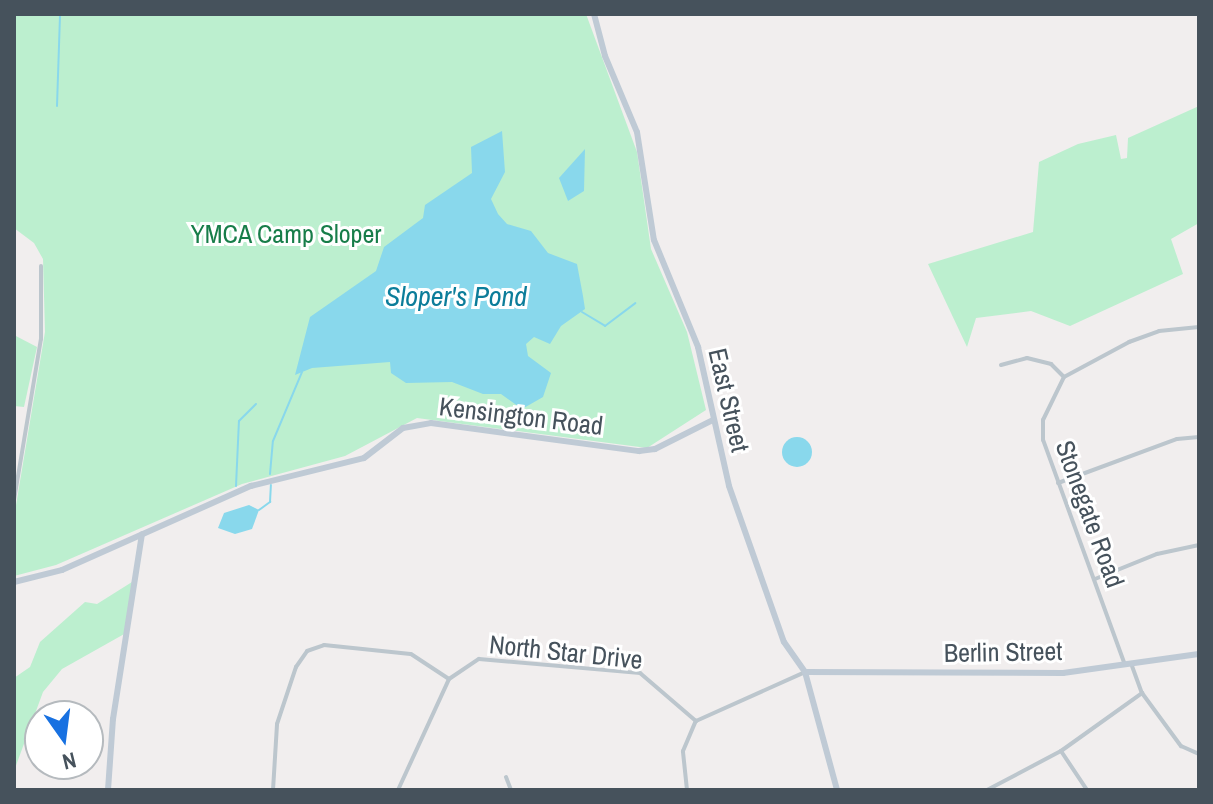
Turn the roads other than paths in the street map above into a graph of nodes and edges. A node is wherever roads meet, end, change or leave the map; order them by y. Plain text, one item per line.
1 (594, 14) edge
2 (41, 266) dead end
3 (1199, 327) edge
4 (1001, 365) dead end
5 (1064, 377) junction
6 (713, 420) junction
7 (1199, 437) edge
8 (1058, 483) junction
9 (14, 500) edge
10 (142, 534) junction
11 (1199, 545) edge
12 (1094, 579) junction
13 (14, 582) edge
14 (1199, 654) edge
15 (1129, 666) junction
16 (805, 672) junction
17 (449, 679) junction
18 (1142, 693) junction
19 (696, 721) junction
20 (1061, 751) junction
21 (1199, 754) edge
22 (506, 777) dead end
23 (108, 790) edge
24 (273, 790) edge
25 (398, 790) edge
26 (511, 790) edge
27 (687, 790) edge
28 (837, 790) edge
29 (987, 790) edge
30 (1087, 790) edge

1 - 6 main road, East Street
2 - 9 street
3 - 5 street
4 - 5 street
5 - 8 street, Stonegate Road
6 - 10 main road, Kensington Road
6 - 16 main road, East Street
7 - 8 street
8 - 12 street, Stonegate Road
10 - 13 main road, Kensington Road
10 - 23 main road
11 - 12 street
12 - 15 street, Stonegate Road
14 - 15 main road, Berlin Street
15 - 16 main road, Berlin Street
15 - 18 street, Stonegate Road
16 - 19 street
16 - 28 main road, East Street
17 - 19 street, North Star Drive
17 - 24 street
17 - 25 street
18 - 20 street
18 - 21 street, Stonegate Road
19 - 27 street
20 - 29 street
20 - 30 street
22 - 26 street

